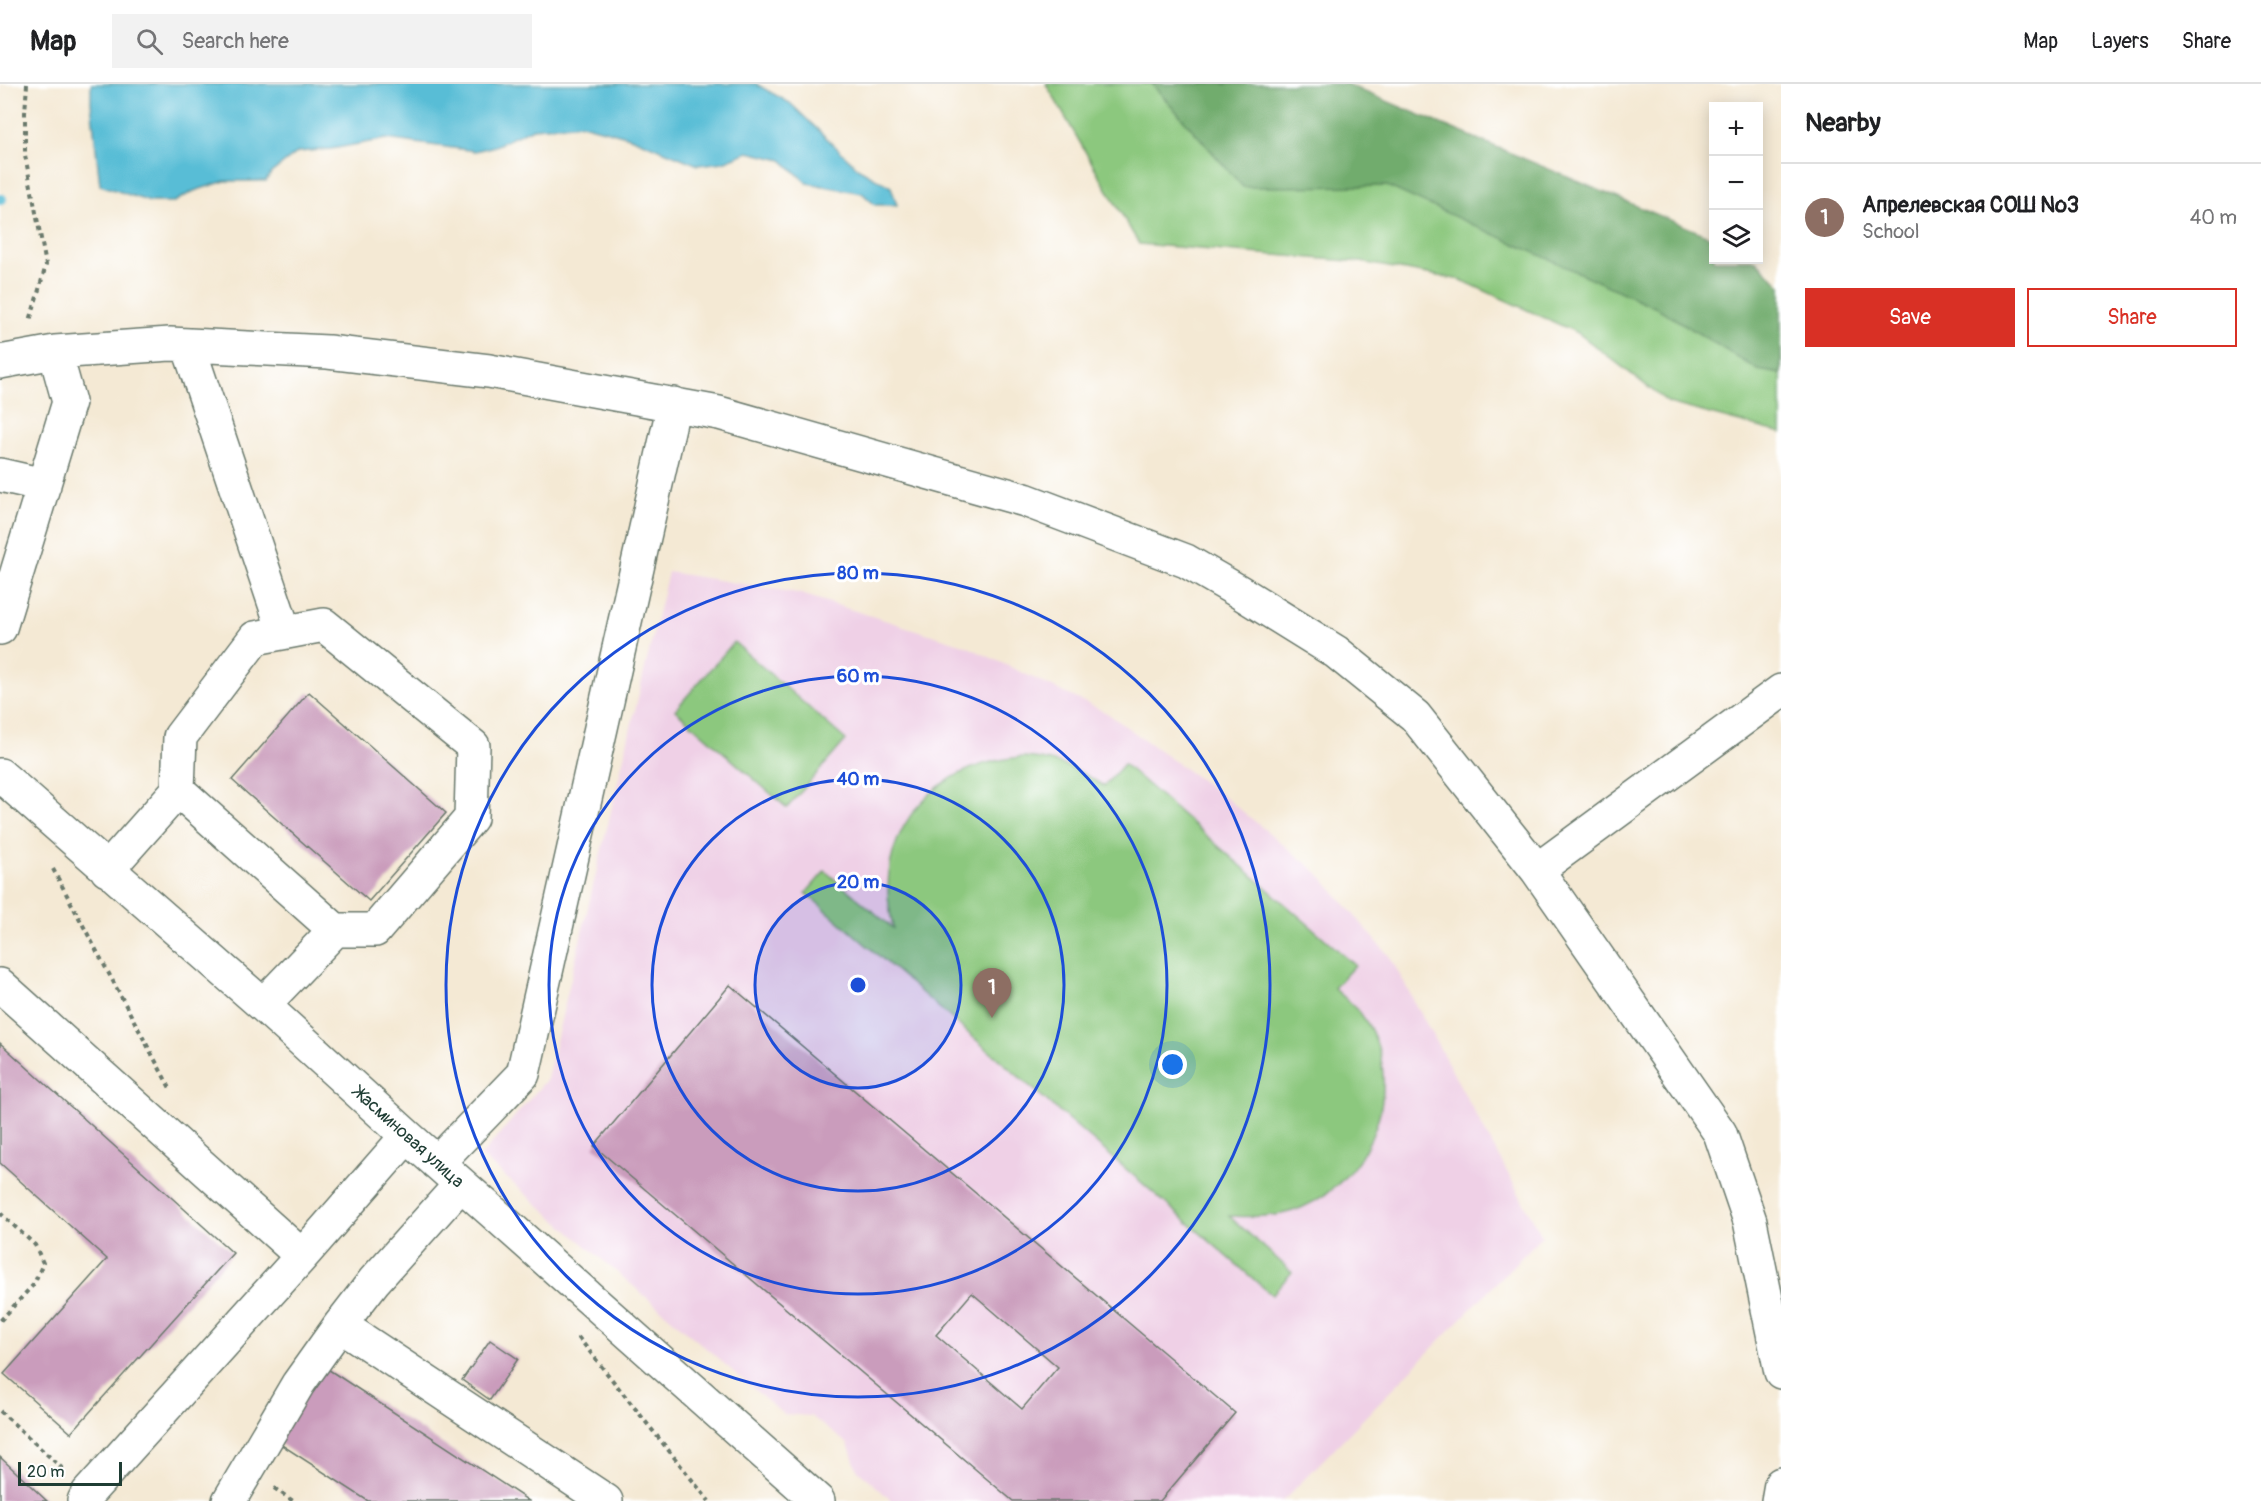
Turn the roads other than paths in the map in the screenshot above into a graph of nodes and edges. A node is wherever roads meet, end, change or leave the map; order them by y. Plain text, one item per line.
1 (188, 345) junction
2 (27, 357) edge
3 (674, 405) junction
4 (0, 475) edge
5 (44, 484) junction
6 (0, 628) edge
7 (284, 631) junction
8 (1781, 691) edge
9 (0, 775) edge
10 (178, 790) junction
11 (107, 870) junction
12 (1537, 870) junction
13 (335, 930) junction
14 (0, 985) edge
15 (263, 1005) junction
16 (407, 1136) junction
17 (437, 1163) junction
18 (461, 1184) junction
19 (302, 1256) junction
20 (340, 1325) junction
21 (1781, 1372) edge
22 (1781, 1484) edge
23 (86, 1497) edge
24 (229, 1501) edge
25 (606, 1501) edge
26 (818, 1501) edge
27 (1778, 1501) edge

1 - 2 street
1 - 3 street
1 - 7 street
2 - 5 street
3 - 12 street
3 - 17 street
4 - 5 street
5 - 6 street
7 - 10 street
7 - 13 street
8 - 12 street
9 - 11 street, Жасминовая улица
10 - 11 street
10 - 13 street
11 - 15 street, Жасминовая улица
12 - 21 street
13 - 15 street
14 - 19 street
15 - 16 street, Жасминовая улица
16 - 17 street, Жасминовая улица
16 - 19 street
17 - 18 street, Жасминовая улица
18 - 20 street
18 - 26 street, Жасминовая улица
19 - 23 street
20 - 24 street
20 - 25 street
22 - 27 street

